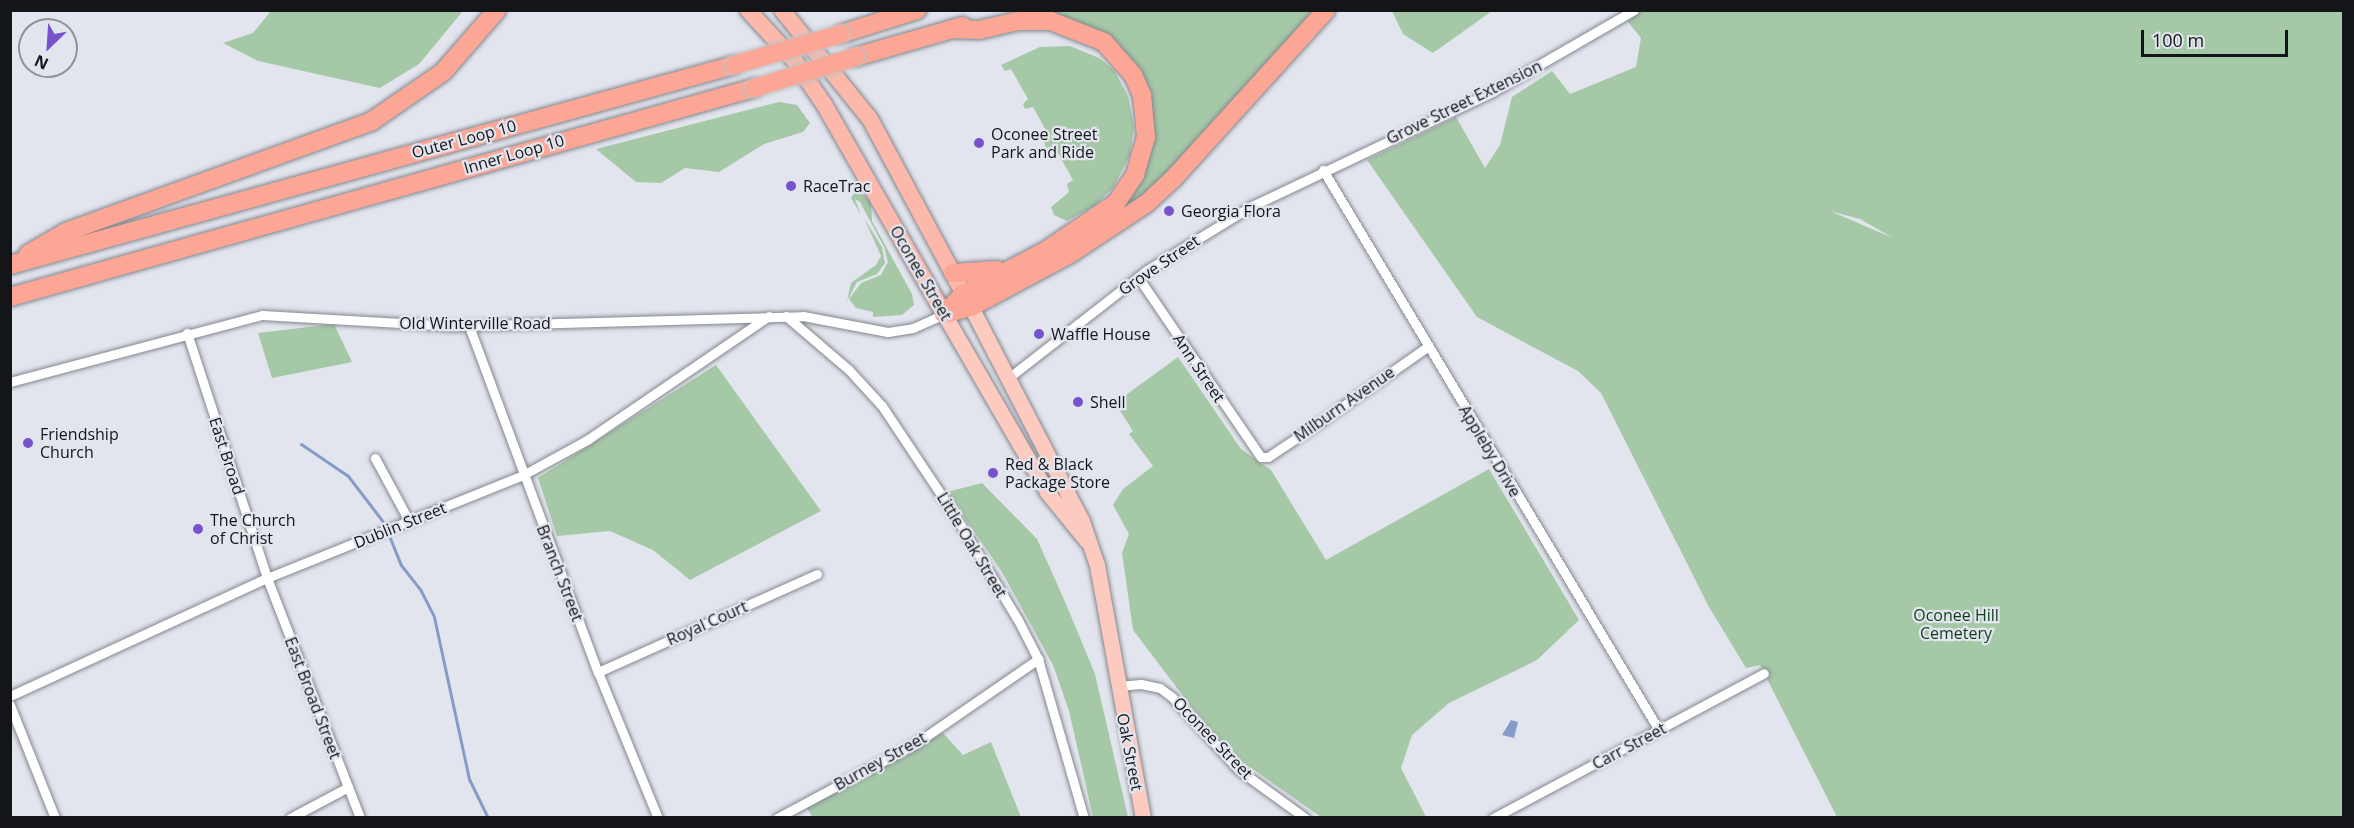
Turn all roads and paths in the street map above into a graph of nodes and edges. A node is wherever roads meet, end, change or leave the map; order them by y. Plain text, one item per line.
1 (497, 10) edge
2 (748, 10) edge
3 (782, 10) edge
4 (873, 10) edge
5 (916, 10) edge
6 (1017, 10) edge
7 (1326, 10) edge
8 (1634, 10) edge
9 (952, 29) junction
10 (841, 34) junction
11 (1323, 170) junction
12 (10, 265) edge
13 (1013, 267) junction
14 (953, 273) junction
15 (1138, 277) junction
16 (10, 297) edge
17 (967, 301) junction
18 (944, 314) junction
19 (769, 316) junction
20 (786, 316) junction
21 (469, 326) junction
22 (187, 333) junction
23 (1427, 346) junction
24 (1007, 379) junction
25 (10, 382) edge
26 (1261, 457) joint
27 (375, 458) dead end
28 (523, 476) junction
29 (409, 521) junction
30 (1086, 540) junction
31 (817, 574) dead end
32 (267, 578) junction
33 (1038, 659) junction
34 (598, 672) junction
35 (1764, 673) dead end
36 (1117, 686) junction
37 (10, 696) edge
38 (10, 705) edge
39 (1659, 730) junction
40 (348, 787) junction
41 (55, 818) edge
42 (290, 818) edge
43 (360, 818) edge
44 (658, 818) edge
45 (777, 818) edge
46 (1084, 818) edge
47 (1143, 818) edge
48 (1305, 818) edge
49 (1493, 818) edge

1 - 12 highway
2 - 18 highway, Oconee Street
3 - 14 highway, Oconee Street
4 - 10 highway
5 - 10 highway, Outer Loop 10
6 - 9 highway, Inner Loop 10
7 - 17 highway
8 - 11 street, Grove Street Extension
9 - 13 highway
9 - 16 highway, Inner Loop 10, bridge
10 - 12 highway, Outer Loop 10, bridge
11 - 15 street, Grove Street
11 - 23 street, Appleby Drive
13 - 14 highway
13 - 17 highway
14 - 17 highway, Oconee Street
15 - 24 street, Grove Street
15 - 26 street, Ann Street
17 - 18 highway
17 - 24 main road, Oconee Street
18 - 20 street, Old Winterville Road
18 - 30 main road, Oconee Street
19 - 20 street, Old Winterville Road
19 - 21 street, Old Winterville Road
19 - 28 street, Dublin Street
20 - 33 street, Little Oak Street
21 - 22 street, Old Winterville Road
21 - 28 street, Branch Street
22 - 25 street, Old Winterville Road
22 - 32 street, East Broad
23 - 26 street, Milburn Avenue
23 - 39 street, Appleby Drive
24 - 30 main road, Oconee Street
27 - 29 street
28 - 29 street, Dublin Street
28 - 34 street, Branch Street
29 - 32 street, Dublin Street
30 - 36 main road, Oconee Street
31 - 34 street, Royal Court
32 - 37 street, Dublin Street
32 - 40 street, East Broad Street
33 - 45 street, Burney Street
33 - 46 street, Little Oak Street
34 - 44 street, Branch Street
35 - 39 street, Carr Street
36 - 47 main road, Oak Street
36 - 48 street, Oconee Street
38 - 41 street
39 - 49 street, Carr Street
40 - 42 street
40 - 43 street, East Broad Street

